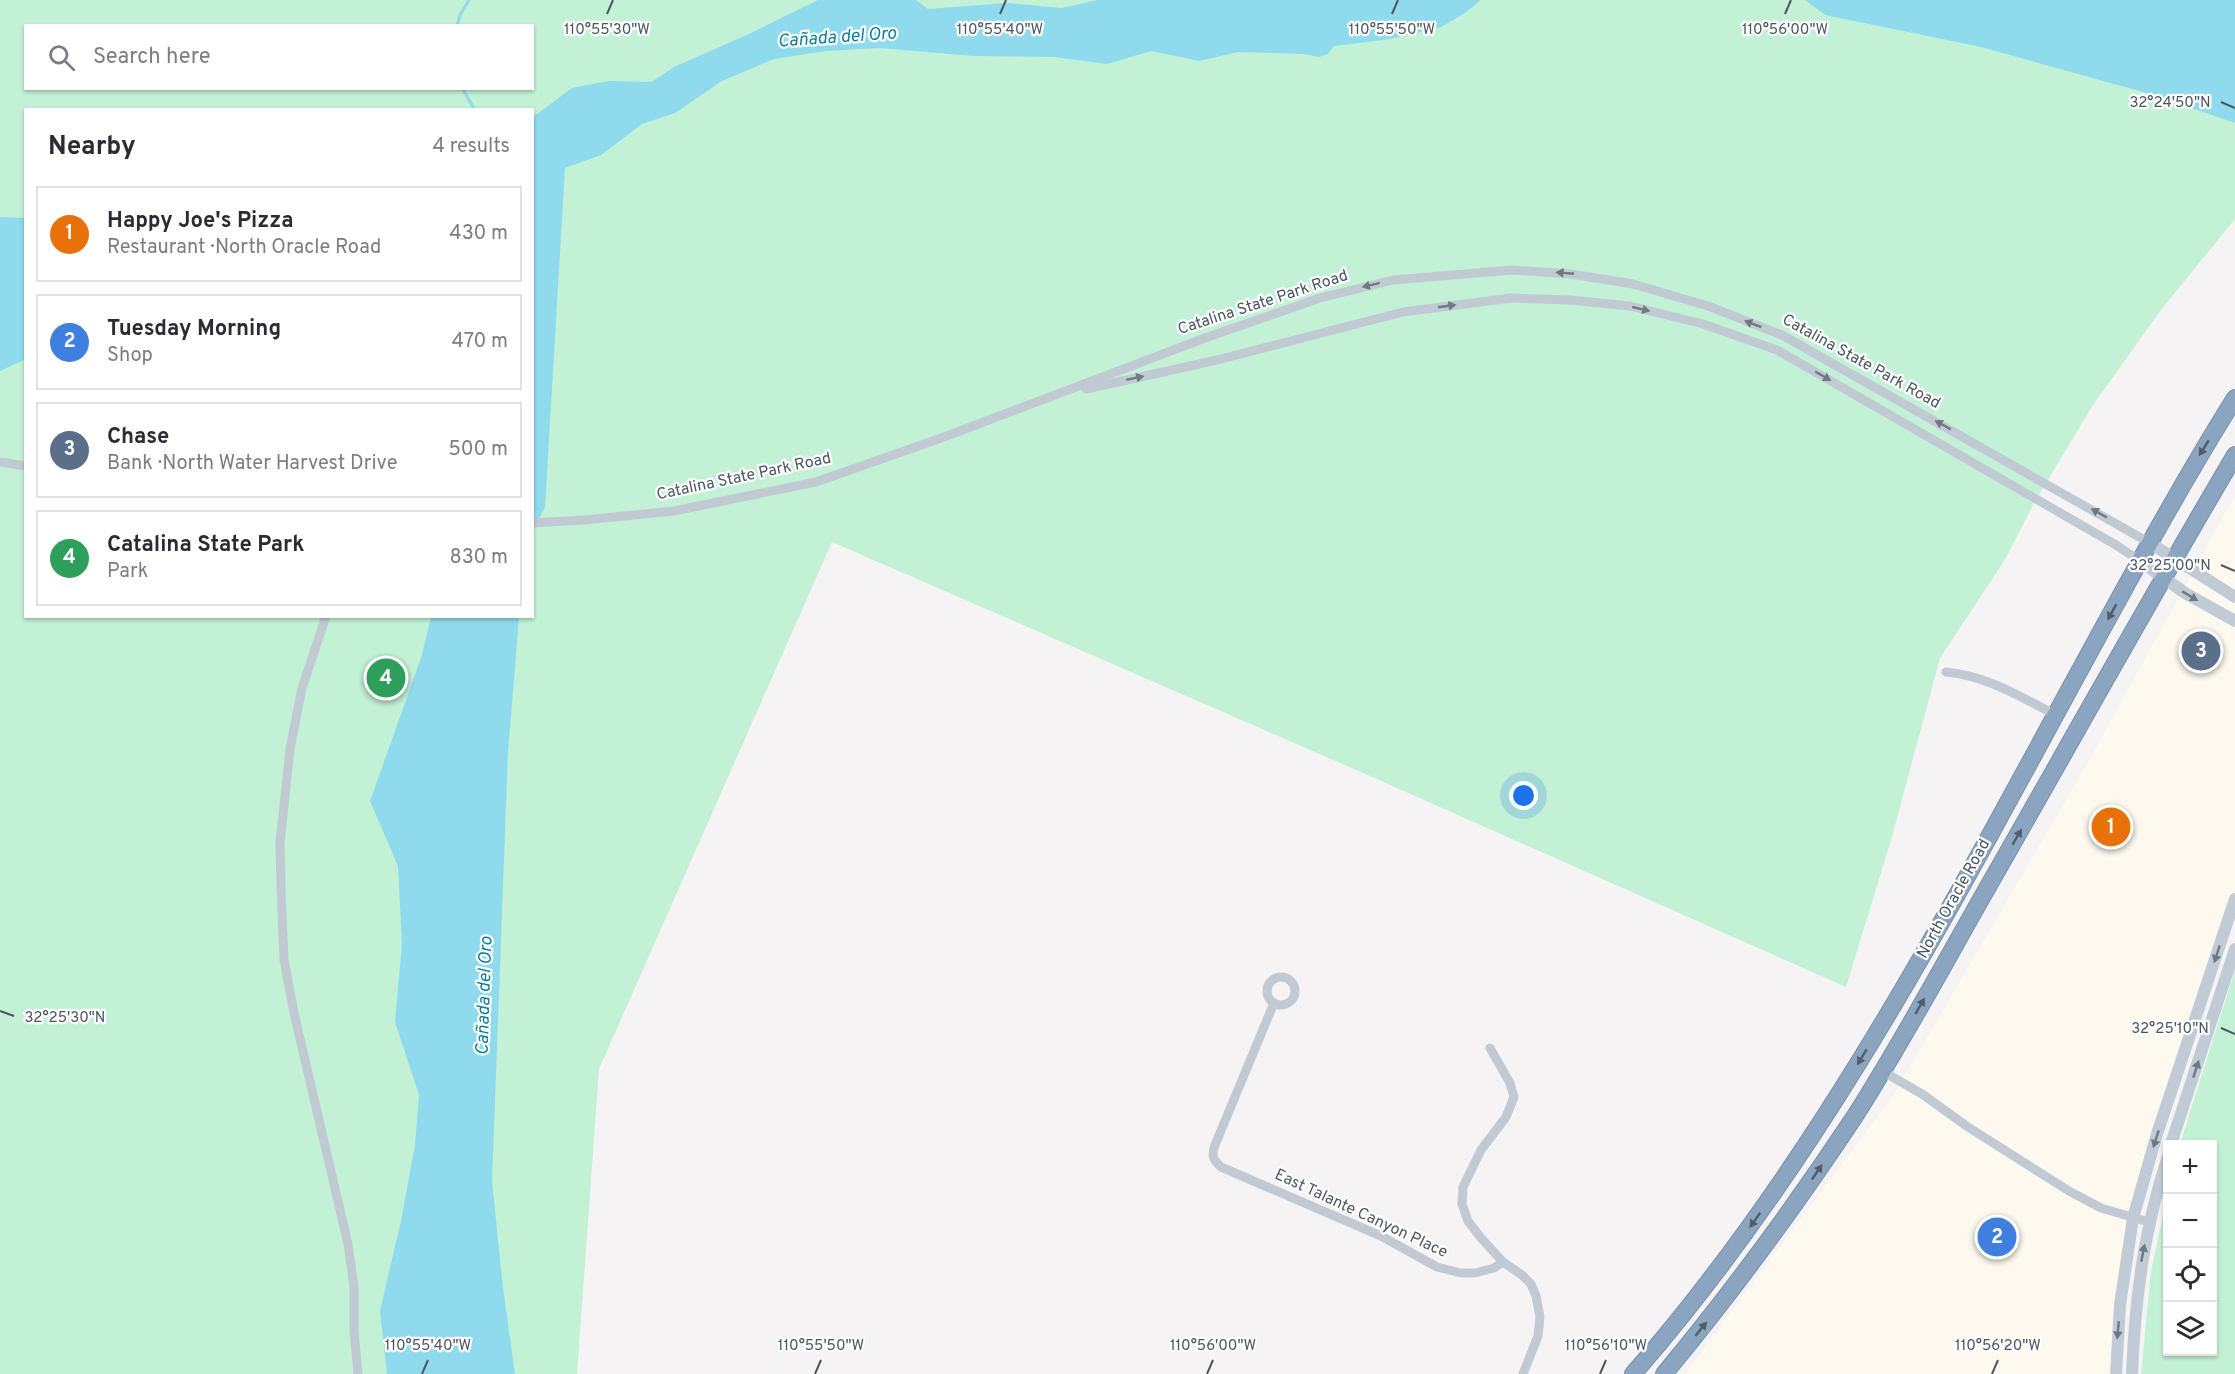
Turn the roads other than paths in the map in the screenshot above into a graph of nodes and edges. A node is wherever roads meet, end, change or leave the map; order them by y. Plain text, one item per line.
1 (1057, 395) junction
2 (2235, 398) edge
3 (2235, 455) edge
4 (0, 462) edge
5 (24, 466) edge
6 (534, 523) edge
7 (2150, 543) junction
8 (2174, 558) junction
9 (2140, 561) junction
10 (2163, 578) junction
11 (2235, 597) edge
12 (325, 618) edge
13 (2235, 621) edge
14 (1946, 672) dead end
15 (2056, 715) junction
16 (2235, 898) edge
17 (2235, 949) edge
18 (1274, 1003) dead end
19 (1490, 1048) dead end
20 (1882, 1071) junction
21 (2172, 1140) edge
22 (2163, 1173) edge
23 (2133, 1218) junction
24 (2149, 1222) junction
25 (1503, 1262) junction
26 (358, 1374) edge
27 (1523, 1374) edge
28 (1633, 1374) edge
29 (1664, 1374) edge
30 (2116, 1374) edge
31 (2132, 1374) edge

1 - 6 street, Catalina State Park Road
7 -> 1 street, Catalina State Park Road
1 -> 9 street, Catalina State Park Road
2 -> 7 highway, North Oracle Road
3 - 8 highway, North Oracle Road
4 - 5 street
7 - 8 street, Catalina State Park Road
7 - 9 highway, North Oracle Road
8 - 10 highway, North Oracle Road
8 - 11 street, Catalina State Park Road
9 - 10 street
9 -> 15 highway, North Oracle Road
10 -> 13 street
20 -> 10 highway, North Oracle Road
12 - 26 street
14 - 15 street
15 -> 28 highway, North Oracle Road
16 -> 23 street
21 -> 17 street
18 - 25 street, East Talante Canyon Place
19 - 25 street
20 - 23 street
29 -> 20 highway, North Oracle Road
22 - 24 street
23 - 24 street
23 -> 30 street
31 -> 24 street
25 - 27 street

